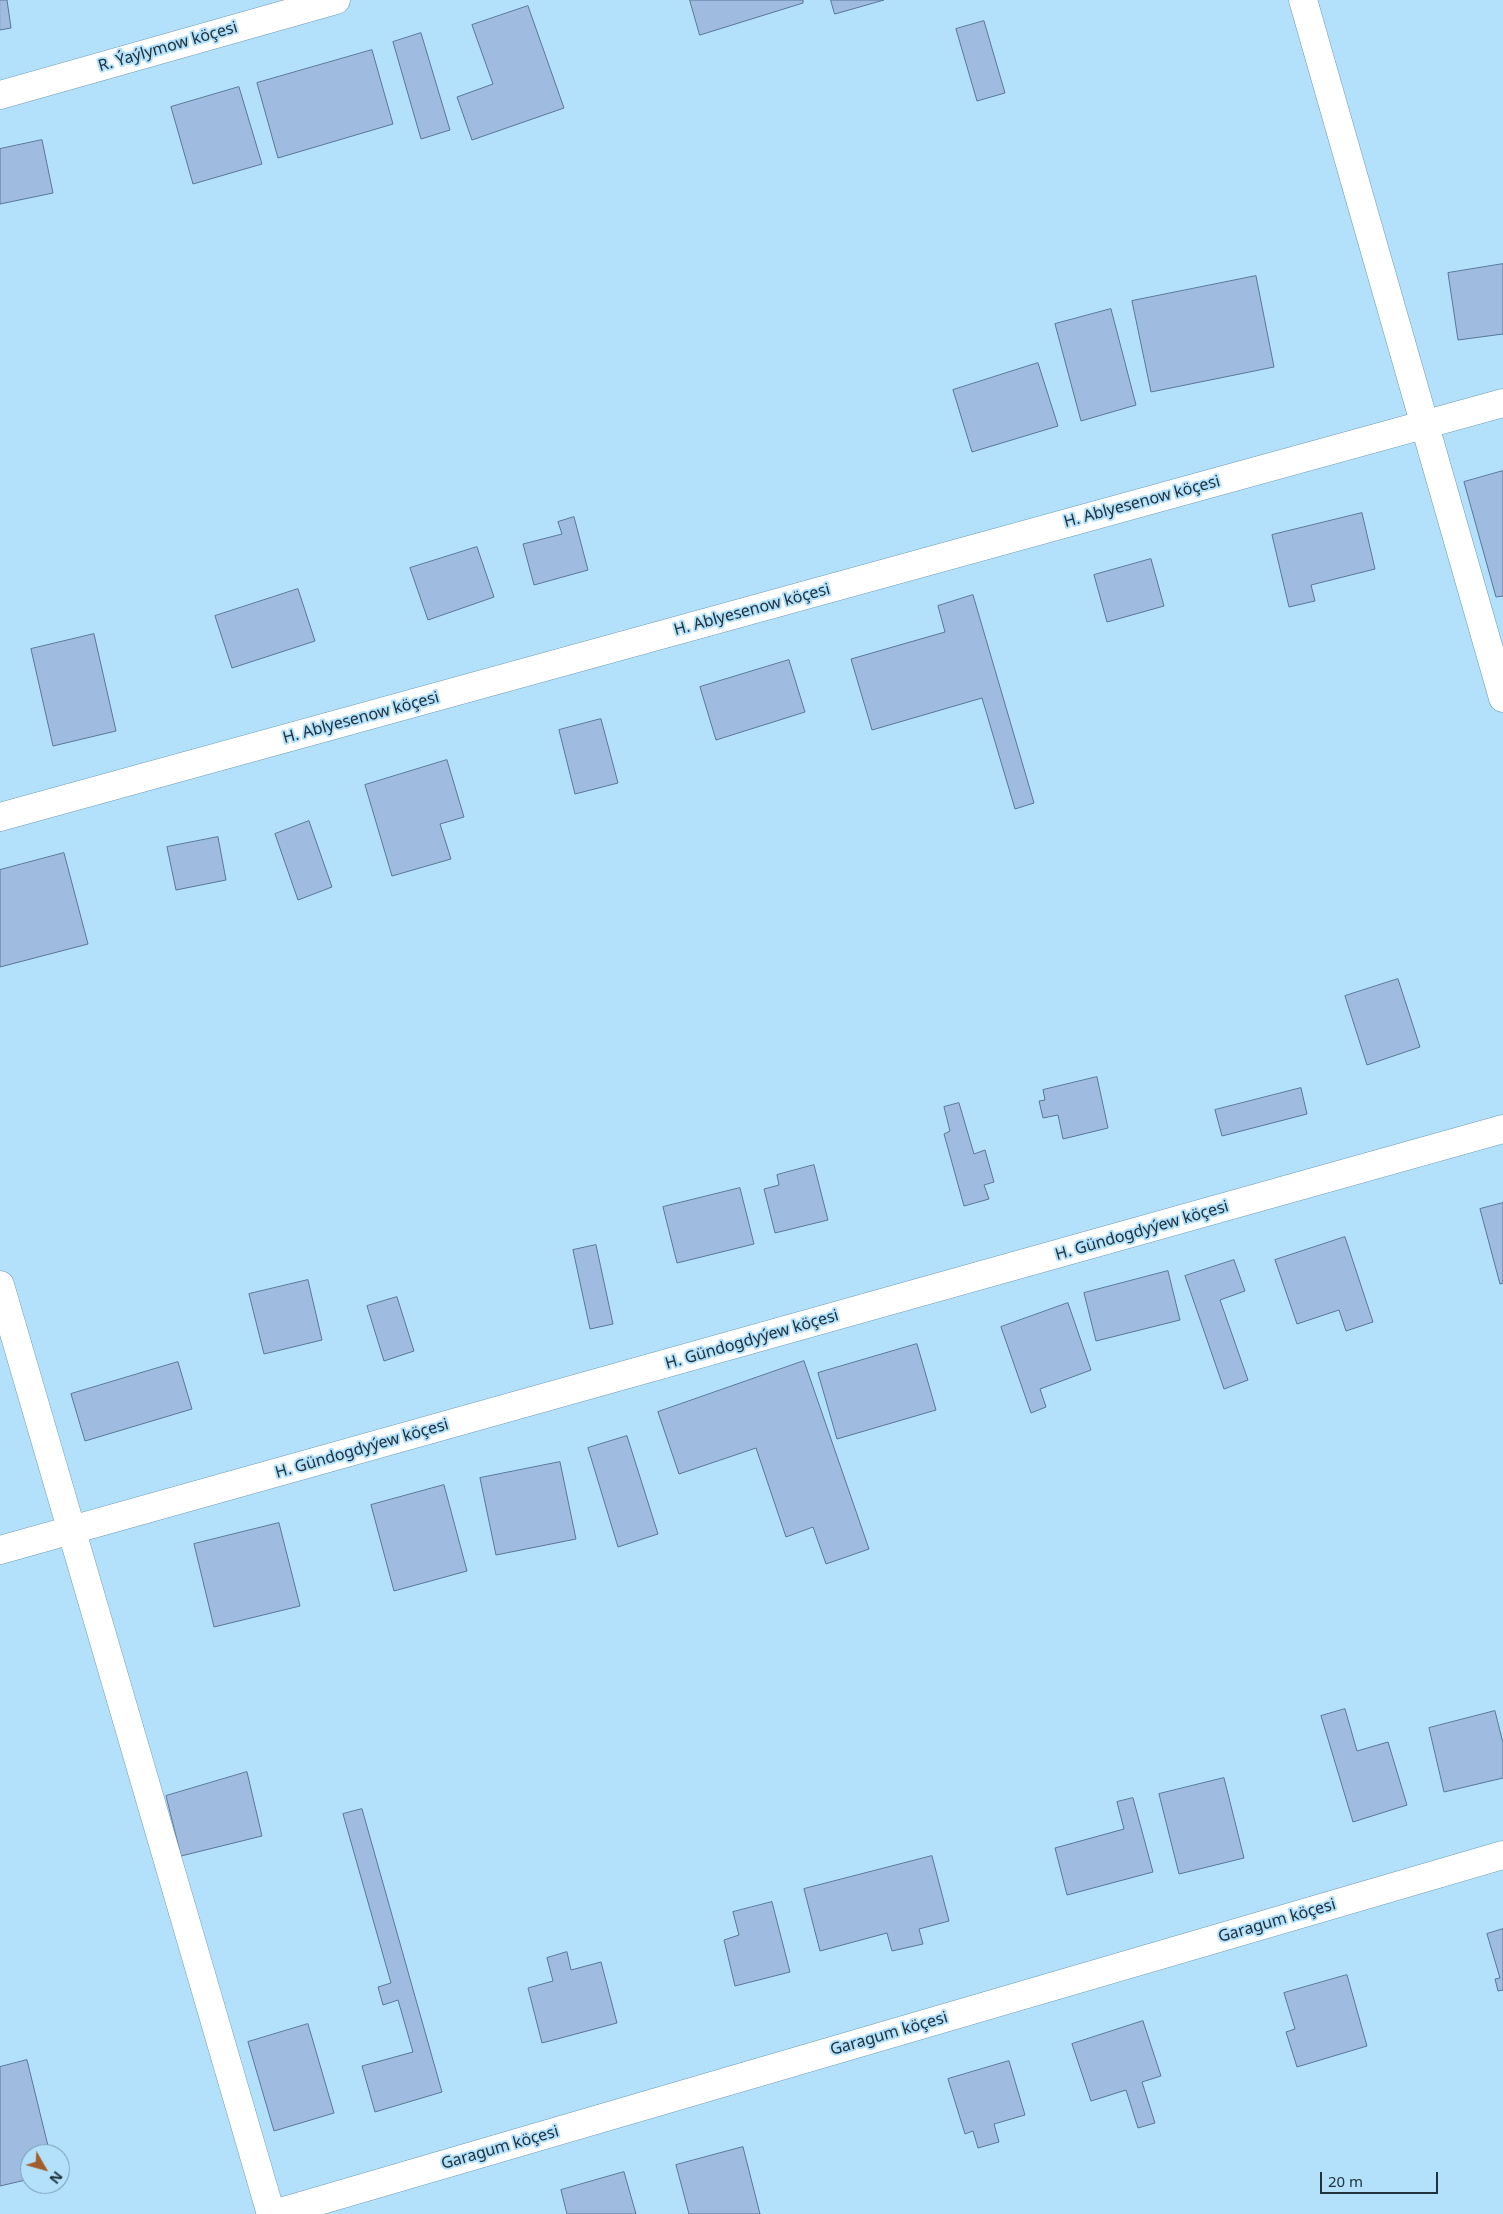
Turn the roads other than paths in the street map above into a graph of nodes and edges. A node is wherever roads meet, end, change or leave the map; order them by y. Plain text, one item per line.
1 (336, 0) edge
2 (1303, 0) edge
3 (0, 95) edge
4 (1503, 403) edge
5 (1425, 424) junction
6 (1503, 698) edge
7 (0, 817) edge
8 (1503, 1129) edge
9 (0, 1285) edge
10 (73, 1530) junction
11 (0, 1550) edge
12 (1503, 1855) edge
13 (273, 2214) edge

1 - 3 street, R. Ýaýlymow köçesi
2 - 5 street
4 - 5 street, H. Ablyesenow köçesi
5 - 6 street
5 - 7 street, H. Ablyesenow köçesi
8 - 10 street, H. Gündogdyýew köçesi
9 - 10 street
10 - 11 street, H. Gündogdyýew köçesi
10 - 13 street
12 - 13 street, Garagum köçesi

